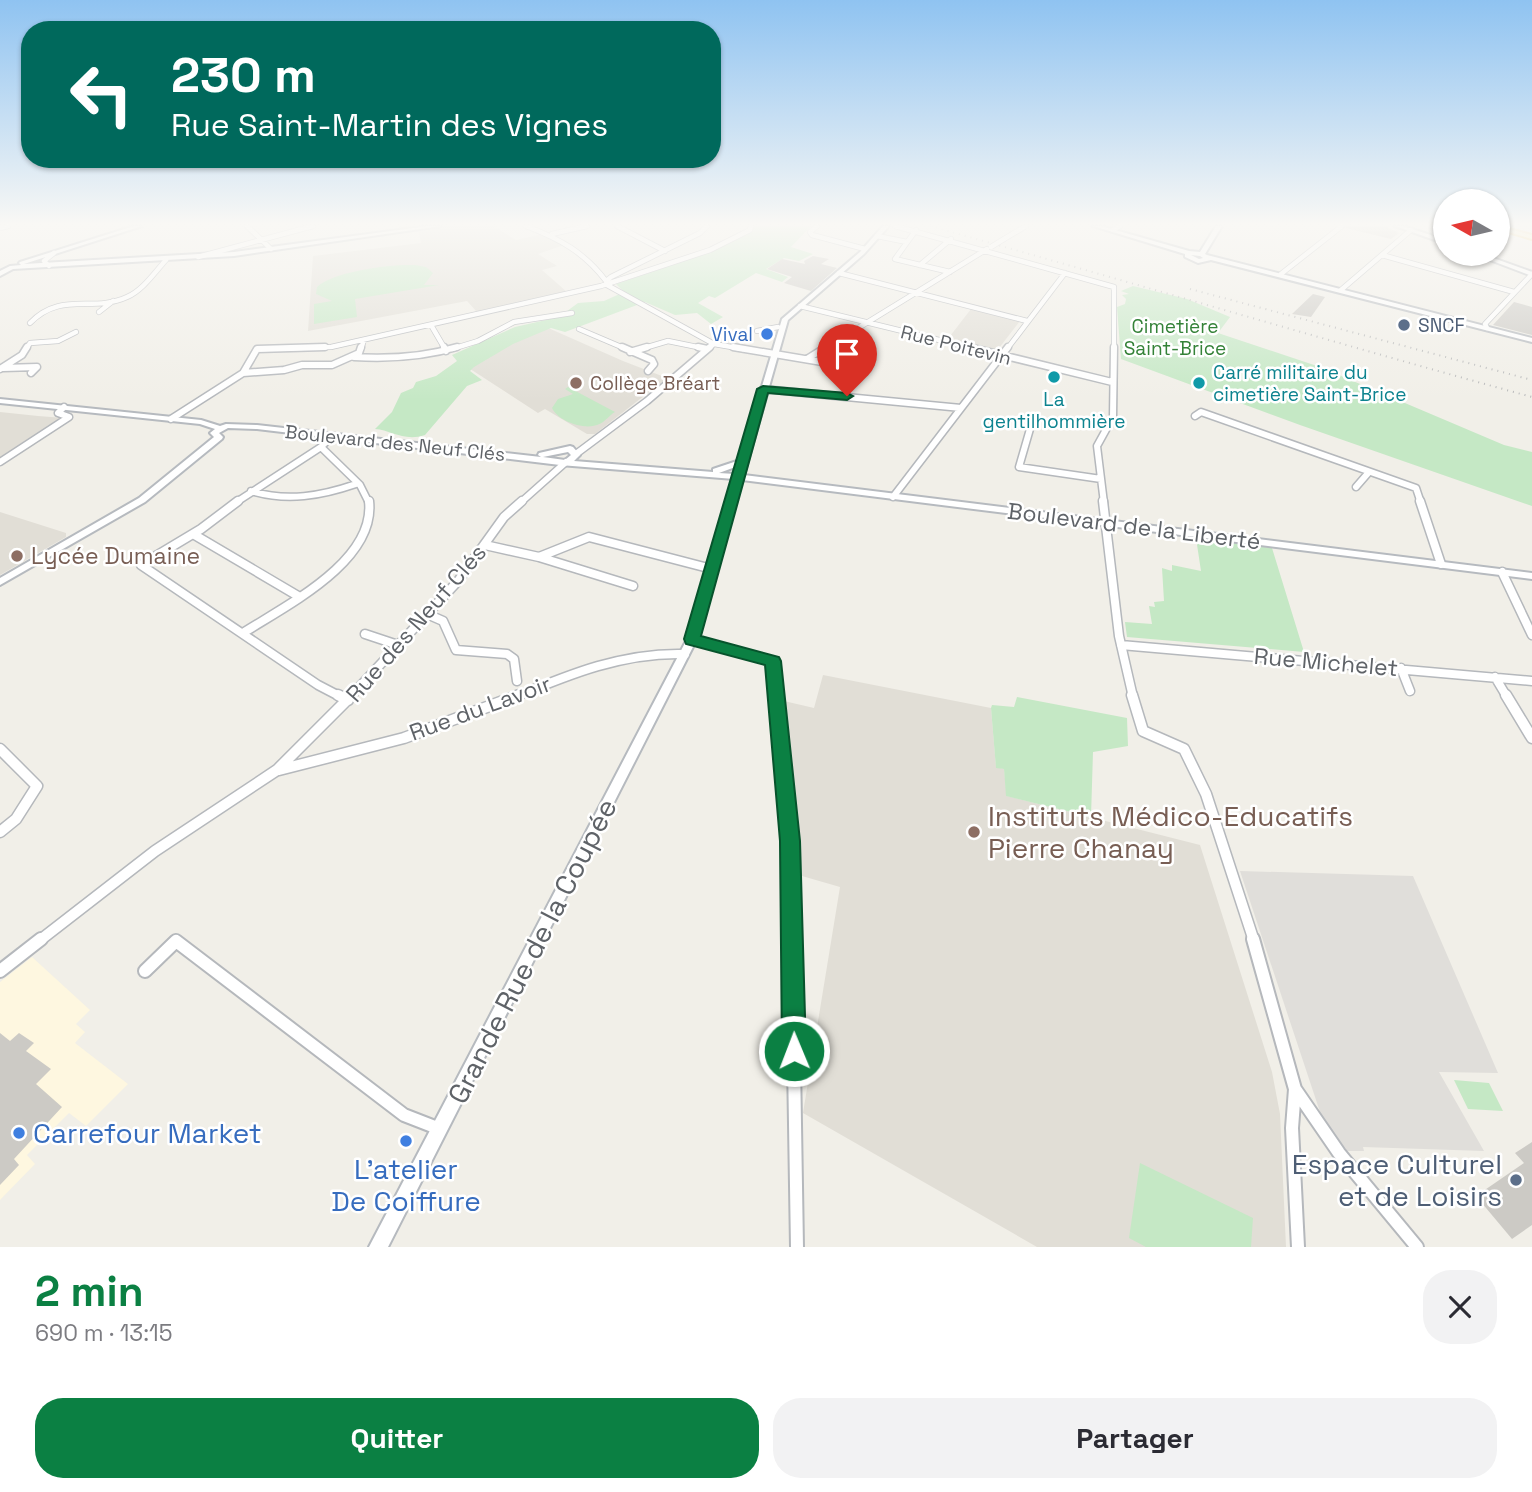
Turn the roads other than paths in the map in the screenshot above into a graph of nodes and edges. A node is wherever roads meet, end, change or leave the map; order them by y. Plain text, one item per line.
1 (142, 284) edge
2 (602, 284) edge
3 (608, 284) edge
4 (826, 284) edge
5 (883, 284) edge
6 (931, 284) edge
7 (1056, 284) edge
8 (1104, 284) edge
9 (1319, 284) edge
10 (1348, 284) edge
11 (1486, 284) edge
12 (1522, 284) edge
13 (1341, 290) junction
14 (1514, 292) junction
15 (917, 293) junction
16 (555, 297) junction
17 (113, 301) junction
18 (800, 306) junction
19 (492, 311) junction
20 (99, 312) dead end
21 (572, 313) dead end
22 (553, 314) junction
23 (1027, 321) junction
24 (514, 322) junction
25 (30, 323) dead end
26 (867, 323) junction
27 (431, 325) junction
28 (778, 327) dead end
29 (1487, 327) junction
30 (579, 329) dead end
31 (757, 331) dead end
32 (76, 332) dead end
33 (364, 340) junction
34 (1532, 340) edge
35 (713, 344) junction
36 (299, 348) junction
37 (707, 349) junction
38 (446, 351) junction
39 (630, 352) junction
40 (773, 355) junction
41 (1000, 355) junction
42 (354, 357) junction
43 (807, 359) junction
44 (834, 364) dead end
45 (302, 365) junction
46 (1, 366) edge
47 (648, 371) dead end
48 (31, 373) dead end
49 (243, 373) junction
50 (1112, 382) junction
51 (763, 389) junction
52 (0, 401) edge
53 (64, 407) junction
54 (961, 408) junction
55 (1195, 416) dead end
56 (172, 419) junction
57 (1030, 429) dead end
58 (219, 433) junction
59 (332, 436) junction
60 (321, 447) junction
61 (575, 454) junction
62 (554, 458) junction
63 (0, 462) edge
64 (742, 462) junction
65 (551, 472) junction
66 (1368, 472) junction
67 (716, 474) junction
68 (736, 477) junction
69 (1101, 479) junction
70 (356, 484) junction
71 (1356, 487) dead end
72 (251, 491) junction
73 (733, 492) junction
74 (893, 497) junction
75 (1106, 523) junction
76 (193, 534) junction
77 (485, 545) junction
78 (539, 556) junction
79 (1440, 564) junction
80 (712, 569) junction
81 (1502, 572) junction
82 (1532, 576) edge
83 (0, 582) edge
84 (633, 586) dead end
85 (298, 596) junction
86 (427, 614) junction
87 (243, 633) junction
88 (365, 634) dead end
89 (1532, 635) edge
90 (692, 639) junction
91 (398, 645) junction
92 (1121, 645) junction
93 (685, 654) junction
94 (1401, 668) junction
95 (1495, 677) junction
96 (517, 681) dead end
97 (1532, 681) edge
98 (1410, 691) dead end
99 (348, 701) junction
100 (1532, 738) edge
101 (0, 749) edge
102 (277, 770) junction
103 (0, 832) edge
104 (0, 971) edge
105 (145, 971) dead end
106 (1295, 1089) junction
107 (440, 1129) junction
108 (378, 1247) edge
109 (797, 1247) edge
110 (1298, 1247) edge
111 (1417, 1247) edge

1 - 17 street
2 - 16 street
3 - 35 street
4 - 18 main road, Grande Rue de la Coupée
5 - 15 street
6 - 15 street
7 - 23 street
8 - 50 street
9 - 13 main road
10 - 13 street
11 - 14 street
12 - 14 street
13 - 29 main road
14 - 29 street
15 - 23 street
15 - 26 street
16 - 19 street
16 - 22 street
17 - 20 street
17 - 25 street
18 - 26 street, Rue Poitevin
18 - 40 main road, Grande Rue de la Coupée
19 - 24 street
19 - 27 street
21 - 22 street
22 - 24 street
23 - 41 street
24 - 38 street
26 - 41 street, Rue Poitevin
26 - 43 street
27 - 33 street
27 - 38 street
28 - 31 street
29 - 34 main road
30 - 39 street
32 - 46 street
33 - 36 street
33 - 42 street
35 - 37 street, Rue des Neuf Clés
35 - 40 street
36 - 45 street
36 - 49 street
37 - 39 street
37 - 61 street, Rue des Neuf Clés
38 - 42 street
39 - 47 street
40 - 43 street
40 - 51 main road, Grande Rue de la Coupée
41 - 50 street, Rue Poitevin
41 - 54 street
42 - 45 street
43 - 44 street
45 - 49 street
46 - 48 street
49 - 56 street
50 - 69 street
51 - 54 street
51 - 64 main road, Grande Rue de la Coupée
52 - 53 main road
53 - 56 main road
53 - 63 street
54 - 74 street
55 - 66 street
56 - 58 main road
57 - 69 street
58 - 59 main road, Boulevard des Neuf Clés
58 - 83 main road
59 - 60 street
59 - 62 main road, Boulevard des Neuf Clés
60 - 70 street
60 - 72 street
61 - 62 main road, Boulevard des Neuf Clés
61 - 65 street, Rue des Neuf Clés
61 - 67 main road
61 - 67 main road
62 - 65 street, Rue des Neuf Clés
64 - 67 main road
64 - 68 main road, Grande Rue de la Coupée
65 - 77 street, Rue des Neuf Clés
66 - 71 street
66 - 79 street
67 - 68 main road
67 - 73 main road
68 - 73 main road, Grande Rue de la Coupée
68 - 74 main road, Boulevard de la Liberté
69 - 75 street
70 - 72 street
70 - 85 street
72 - 76 street
73 - 80 main road, Grande Rue de la Coupée
74 - 75 main road, Boulevard de la Liberté
75 - 79 main road, Boulevard de la Liberté
75 - 92 street
76 - 85 street
76 - 87 street
77 - 78 street
77 - 86 street, Rue des Neuf Clés
78 - 80 street
78 - 84 street
79 - 81 main road, Boulevard de la Liberté
80 - 90 main road, Grande Rue de la Coupée
81 - 82 main road, Boulevard de la Liberté
81 - 89 street
85 - 87 street
86 - 91 street, Rue des Neuf Clés
86 - 96 street
87 - 99 street
88 - 91 street
90 - 93 main road, Grande Rue de la Coupée
90 - 109 street
91 - 99 street, Rue des Neuf Clés
92 - 94 street, Rue Michelet
92 - 106 street
93 - 102 street, Rue du Lavoir
93 - 107 main road, Grande Rue de la Coupée
94 - 95 street, Rue Michelet
94 - 98 street
95 - 97 street, Rue Michelet
95 - 100 street
99 - 102 street, Rue des Neuf Clés
101 - 103 street
102 - 104 street
105 - 107 street
106 - 110 street
106 - 111 street
107 - 108 main road, Grande Rue de la Coupée

